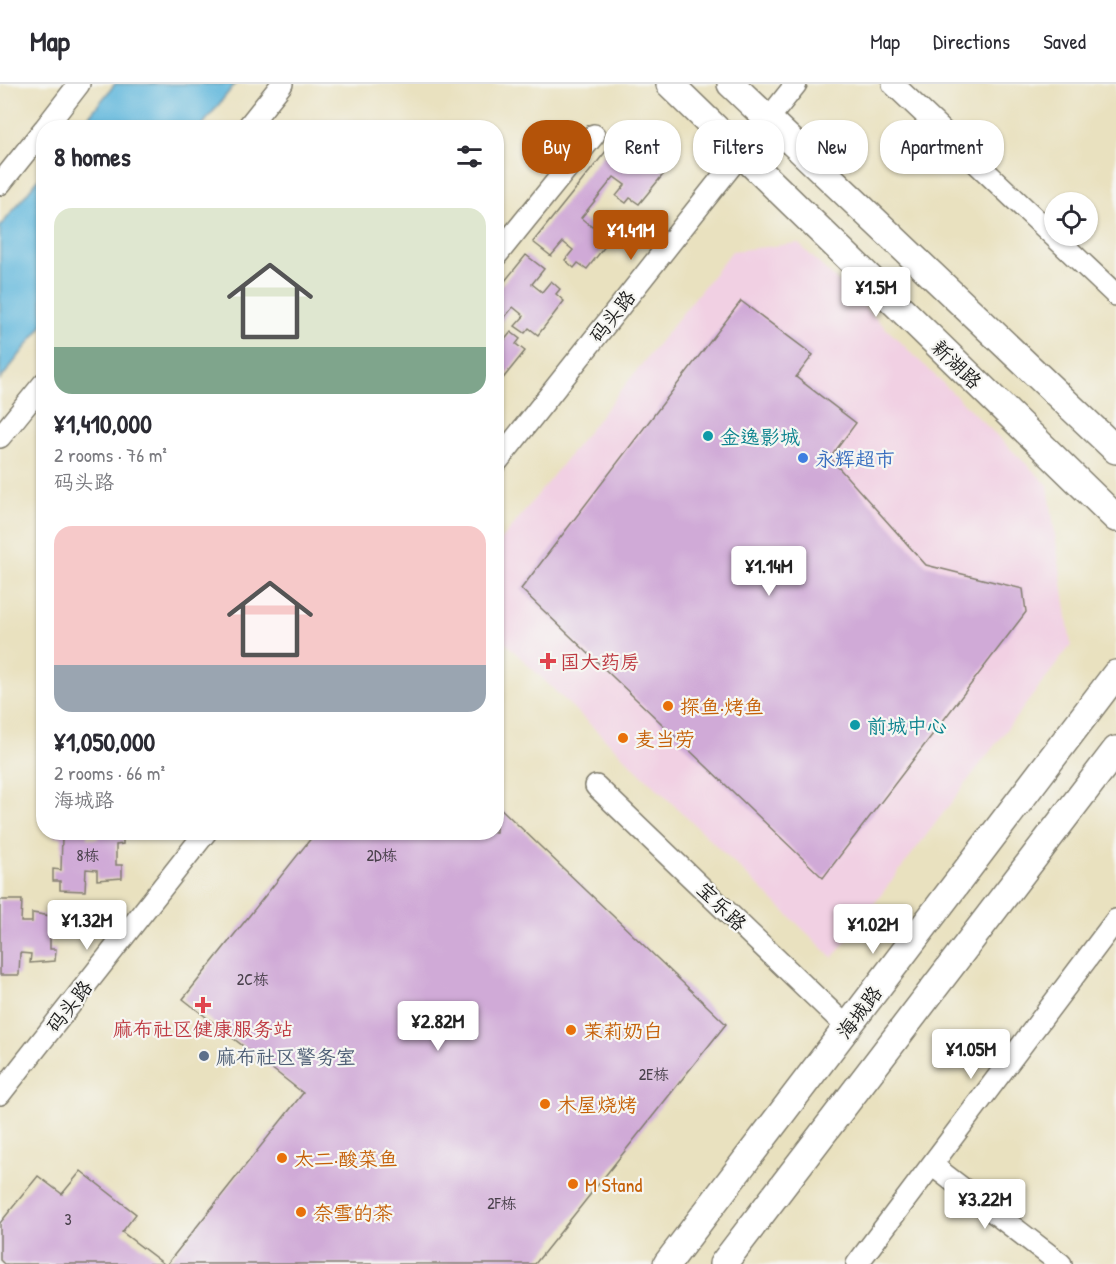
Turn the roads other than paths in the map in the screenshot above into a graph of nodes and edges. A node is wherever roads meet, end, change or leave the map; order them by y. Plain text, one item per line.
1 (79, 84) edge
2 (282, 84) edge
3 (670, 84) edge
4 (731, 84) edge
5 (796, 84) edge
6 (893, 84) edge
7 (768, 119) junction
8 (50, 120) edge
9 (254, 120) edge
10 (706, 120) edge
11 (594, 135) dead end
12 (36, 138) edge
13 (724, 174) edge
14 (761, 174) edge
15 (0, 184) edge
16 (504, 246) edge
17 (1116, 295) edge
18 (36, 393) edge
19 (0, 437) edge
20 (1115, 448) edge
21 (504, 453) edge
22 (1084, 487) junction
23 (1116, 518) edge
24 (1116, 538) edge
25 (1116, 674) edge
26 (1116, 750) edge
27 (596, 786) dead end
28 (200, 840) edge
29 (1116, 920) edge
30 (847, 1027) junction
31 (0, 1094) edge
32 (932, 1165) junction
33 (667, 1264) edge
34 (723, 1264) edge
35 (857, 1264) edge
36 (1061, 1264) edge

1 - 8 street
2 - 9 street
3 - 10 main road, 新湖路
4 - 7 main road
5 - 7 street, 码头路
6 - 17 street
7 - 20 main road
11 - 16 street
12 - 15 street
13 - 21 street, 码头路
14 - 22 main road, 新湖路
18 - 19 street
22 - 23 main road, 新湖路
22 - 24 main road
25 - 30 main road, 海城路
26 - 34 main road
27 - 30 street, 宝乐路
28 - 31 street, 码头路
29 - 32 street
30 - 33 main road, 海城路
32 - 35 street
32 - 36 street

